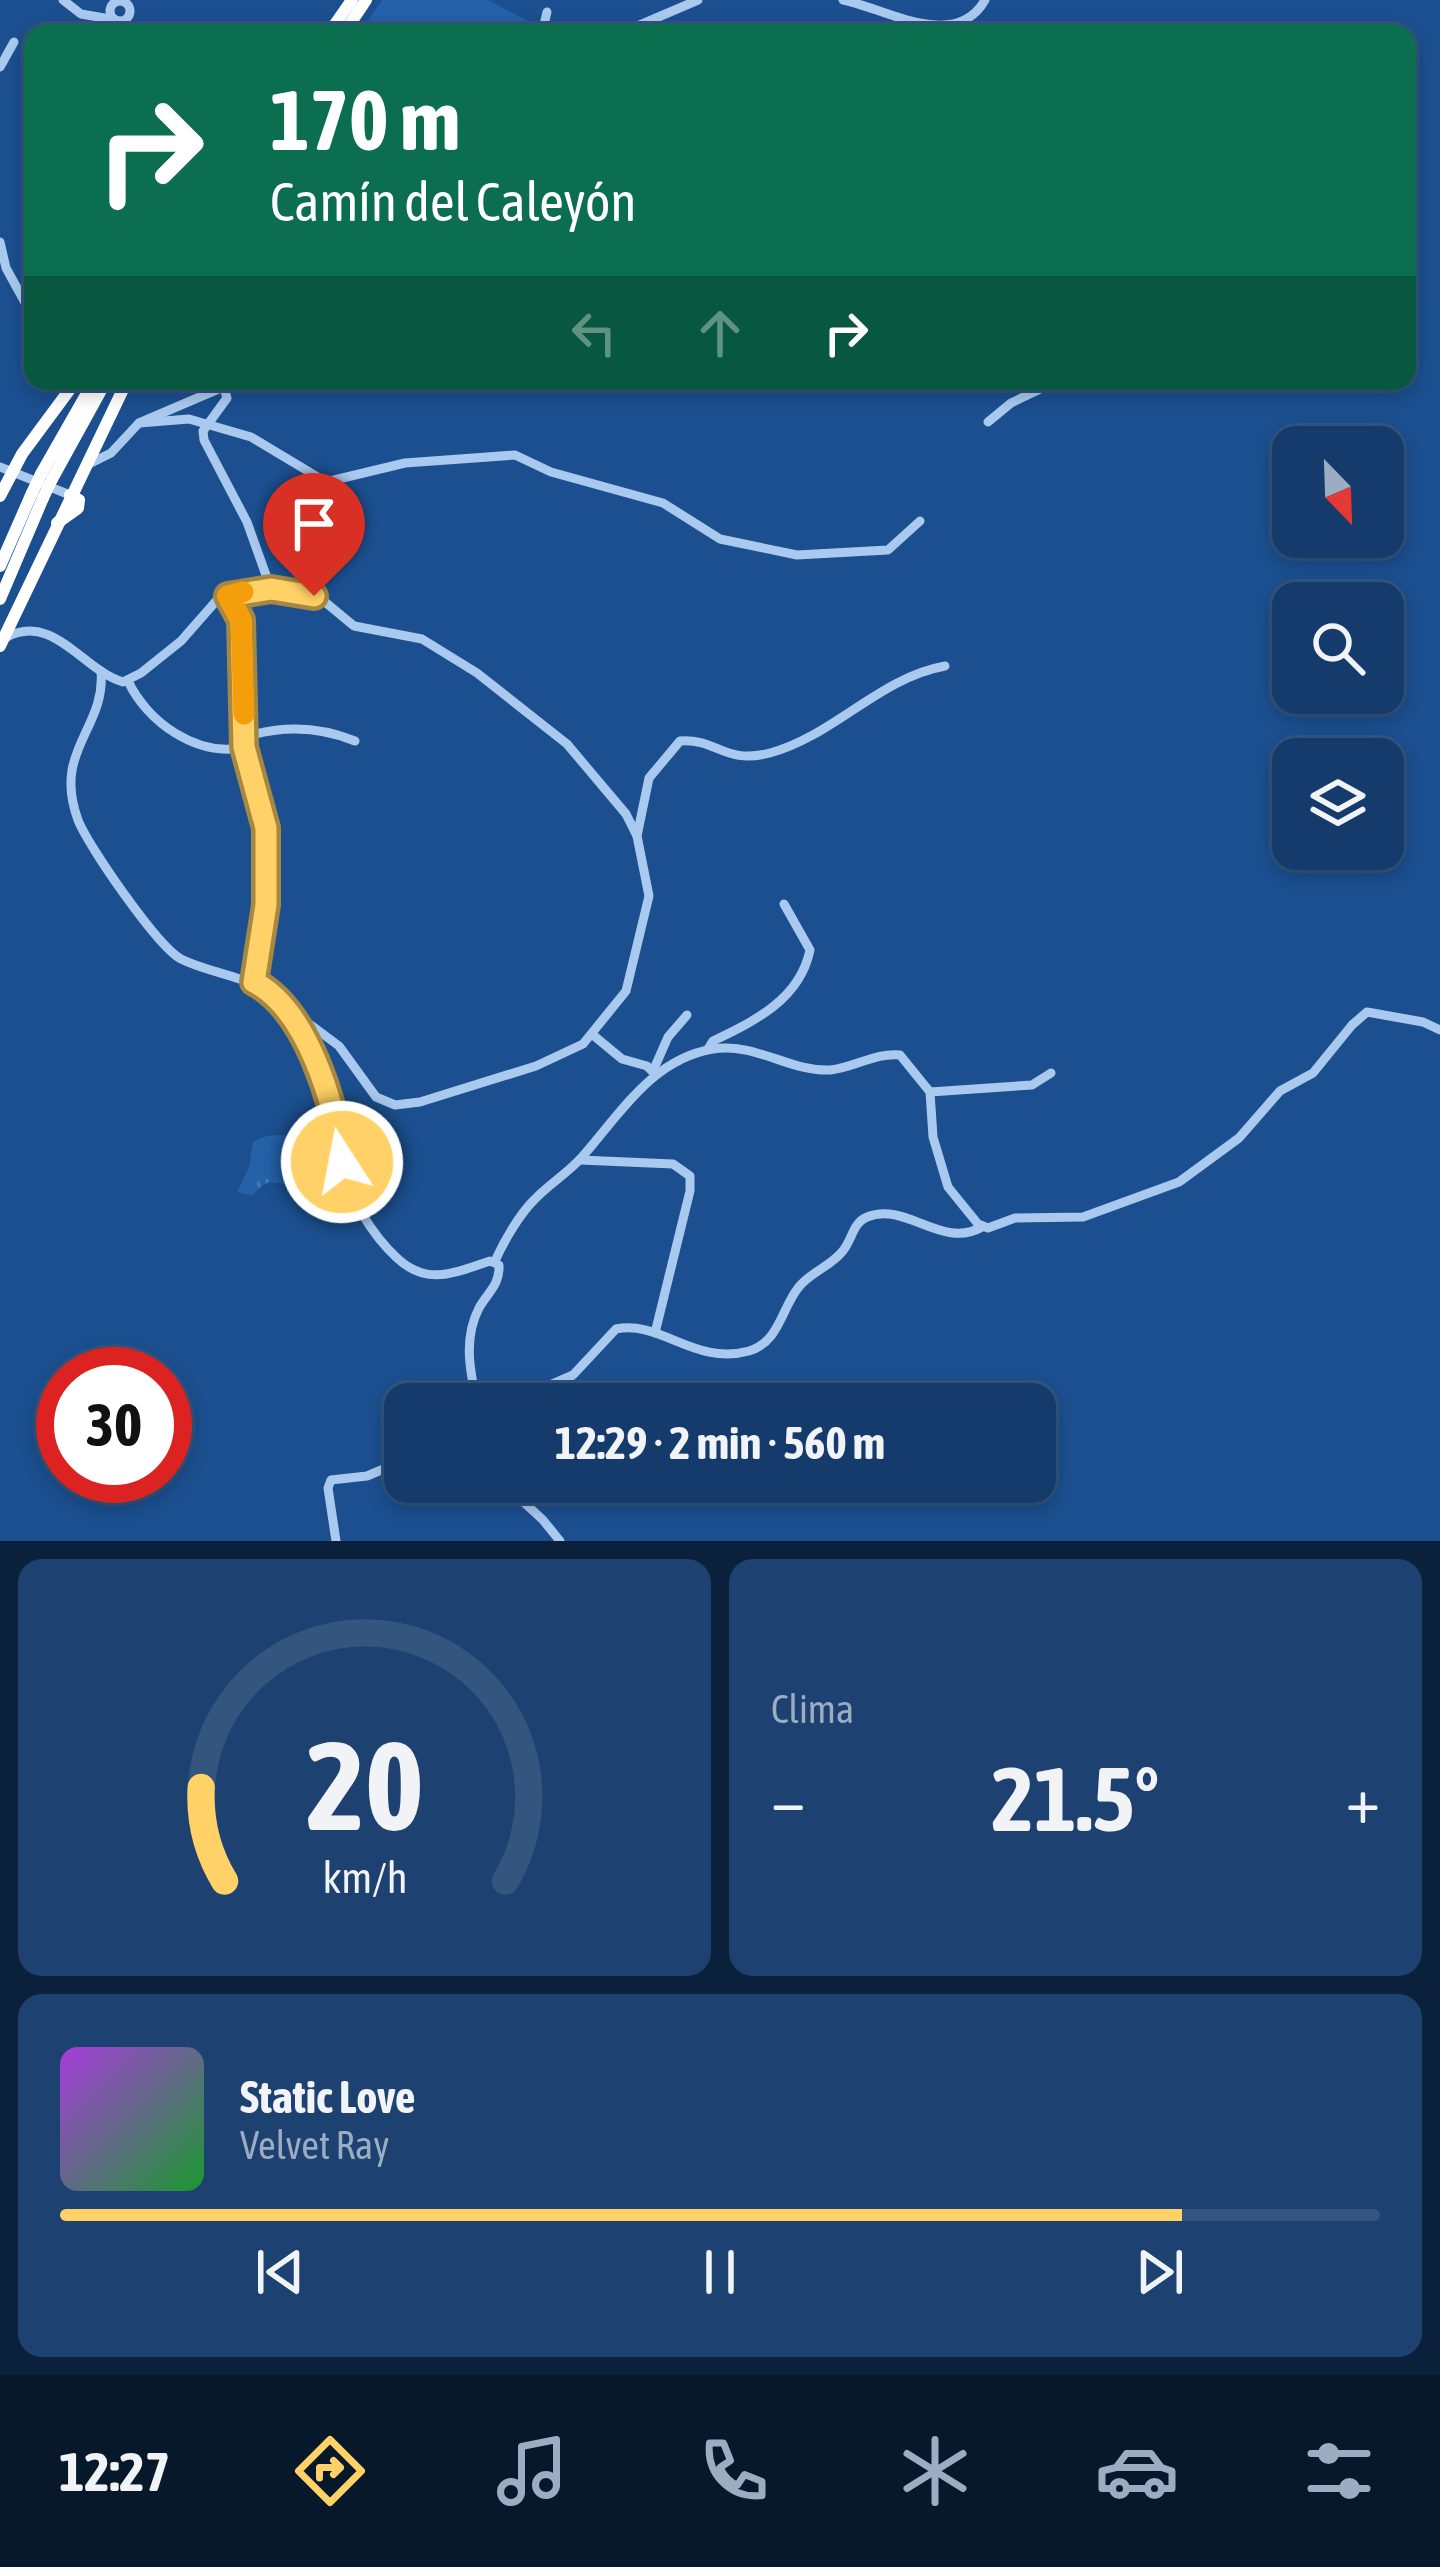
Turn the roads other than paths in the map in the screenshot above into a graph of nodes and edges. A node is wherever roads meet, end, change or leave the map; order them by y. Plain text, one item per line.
1 (63, 0) edge
2 (698, 0) edge
3 (843, 0) edge
4 (985, 0) edge
5 (112, 4) junction
6 (547, 12) dead end
7 (98, 17) junction
8 (116, 20) junction
9 (544, 24) edge
10 (641, 24) edge
11 (919, 24) edge
12 (941, 24) edge
13 (14, 42) dead end
14 (0, 67) edge
15 (0, 242) edge
16 (24, 301) edge
17 (66, 390) edge
18 (90, 390) edge
19 (100, 390) edge
20 (122, 390) edge
21 (219, 390) edge
22 (225, 390) edge
23 (1038, 390) edge
24 (988, 422) dead end
25 (139, 423) junction
26 (208, 424) junction
27 (87, 460) junction
28 (4, 477) edge
29 (47, 477) junction
30 (38, 495) junction
31 (70, 495) junction
32 (920, 521) dead end
33 (0, 566) edge
34 (271, 589) junction
35 (228, 596) junction
36 (0, 599) edge
37 (10, 626) edge
38 (36, 632) junction
39 (945, 666) dead end
40 (101, 671) junction
41 (128, 681) junction
42 (355, 741) dead end
43 (244, 742) junction
44 (637, 836) junction
45 (784, 904) dead end
46 (254, 982) junction
47 (284, 1005) junction
48 (687, 1015) dead end
49 (1440, 1030) edge
50 (593, 1035) junction
51 (708, 1049) junction
52 (654, 1073) junction
53 (1051, 1073) dead end
54 (930, 1092) junction
55 (580, 1160) junction
56 (982, 1227) junction
57 (496, 1261) junction
58 (656, 1333) junction
59 (474, 1383) edge
60 (555, 1383) edge
61 (384, 1469) edge
62 (525, 1503) edge
63 (336, 1541) edge
64 (560, 1541) edge

1 - 7 street
2 - 10 street
3 - 11 street
4 - 12 street
5 - 7 street
5 - 8 street
5 - 8 street
6 - 9 street
7 - 8 street
13 - 14 street
15 - 16 street
17 - 28 highway
18 - 29 highway
19 - 29 highway
20 - 27 highway
21 - 25 street
22 - 26 street
23 - 24 street
25 - 26 street
25 - 27 street
26 - 32 street
26 - 34 street
27 - 31 highway
28 - 31 street
29 - 30 highway, bridge
30 - 33 highway
30 - 36 highway
31 - 37 highway
34 - 35 street
34 - 44 street
35 - 41 street
35 - 43 street
37 - 38 street
37 - 38 street
38 - 40 street
39 - 44 street
40 - 41 street
40 - 46 street
41 - 43 street
42 - 43 street
43 - 46 street
44 - 50 street
45 - 51 street
46 - 47 street
47 - 50 street
47 - 57 street
48 - 52 street
49 - 56 street
50 - 52 street
51 - 52 street
51 - 54 street
52 - 55 street
53 - 54 street
54 - 56 street
55 - 57 street
55 - 58 street
56 - 58 street
57 - 59 street
58 - 60 street
61 - 63 street
62 - 64 street

